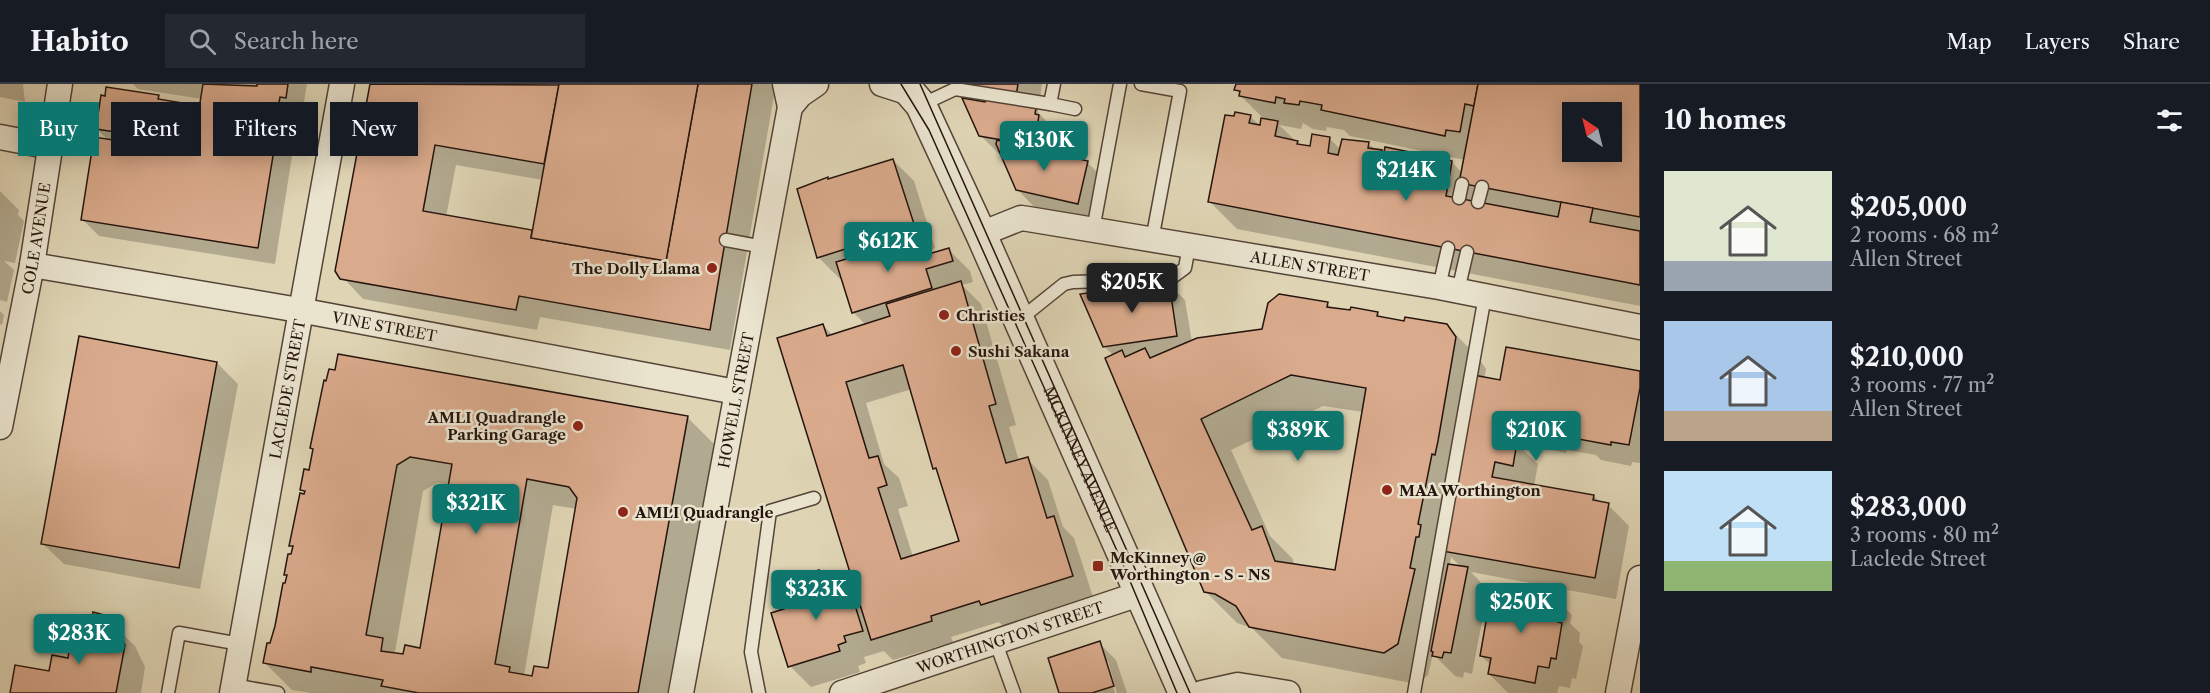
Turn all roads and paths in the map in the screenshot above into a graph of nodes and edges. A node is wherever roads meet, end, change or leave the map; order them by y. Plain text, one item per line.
1 (60, 84) edge
2 (342, 84) edge
3 (816, 84) edge
4 (882, 84) edge
5 (1054, 84) edge
6 (1120, 84) edge
7 (1141, 84) edge
8 (912, 92) edge
9 (787, 95) edge
10 (58, 102) edge
11 (1050, 104) junction
12 (1075, 109) dead end
13 (0, 137) edge
14 (18, 140) edge
15 (50, 156) edge
16 (1462, 184) dead end
17 (1482, 187) dead end
18 (1459, 198) dead end
19 (1478, 202) dead end
20 (1093, 230) junction
21 (981, 234) junction
22 (726, 240) dead end
23 (1152, 240) junction
24 (1189, 246) junction
25 (764, 247) junction
26 (1448, 248) dead end
27 (1467, 252) dead end
28 (32, 265) junction
29 (1449, 289) junction
30 (1485, 296) junction
31 (299, 310) junction
32 (1019, 320) junction
33 (1640, 327) edge
34 (736, 392) junction
35 (0, 427) edge
36 (814, 498) dead end
37 (1640, 578) edge
38 (1142, 593) junction
39 (996, 643) junction
40 (240, 644) junction
41 (882, 687) edge
42 (232, 689) edge
43 (168, 693) edge
44 (278, 693) edge
45 (681, 693) edge
46 (759, 693) edge
47 (842, 693) edge
48 (1014, 693) edge
49 (1184, 693) edge
50 (1202, 693) edge
51 (1282, 693) edge
52 (1414, 693) edge
53 (1618, 693) edge

1 - 10 street, COLE AVENUE
2 - 31 street, LACLEDE STREET
3 - 9 street, HOWELL STREET
4 - 8 street
5 - 11 lane
6 - 20 lane
7 - 23 lane
8 - 11 lane
8 - 21 street, MCKINNEY AVENUE
9 - 25 street, HOWELL STREET
11 - 12 lane
13 - 14 street
15 - 28 street, COLE AVENUE
16 - 18 lane
17 - 19 lane
20 - 21 street, ALLEN STREET
20 - 23 street, ALLEN STREET
21 - 32 street, MCKINNEY AVENUE
22 - 25 lane
23 - 24 street, ALLEN STREET
24 - 29 street, ALLEN STREET
24 - 32 lane
25 - 34 street, HOWELL STREET
26 - 29 lane
27 - 29 lane
28 - 31 street, VINE STREET
28 - 35 street, COLE AVENUE
29 - 30 street, ALLEN STREET
30 - 33 street, ALLEN STREET
30 - 52 lane
31 - 34 street, VINE STREET
31 - 40 street, LACLEDE STREET
32 - 38 street, MCKINNEY AVENUE
34 - 45 street, HOWELL STREET
36 - 46 lane
37 - 53 street
38 - 39 street, WORTHINGTON STREET
38 - 49 street, MCKINNEY AVENUE
39 - 41 street, WORTHINGTON STREET
39 - 48 lane
40 - 42 street, LACLEDE STREET
40 - 43 lane
41 - 47 street, WORTHINGTON STREET
42 - 44 lane
50 - 51 street

